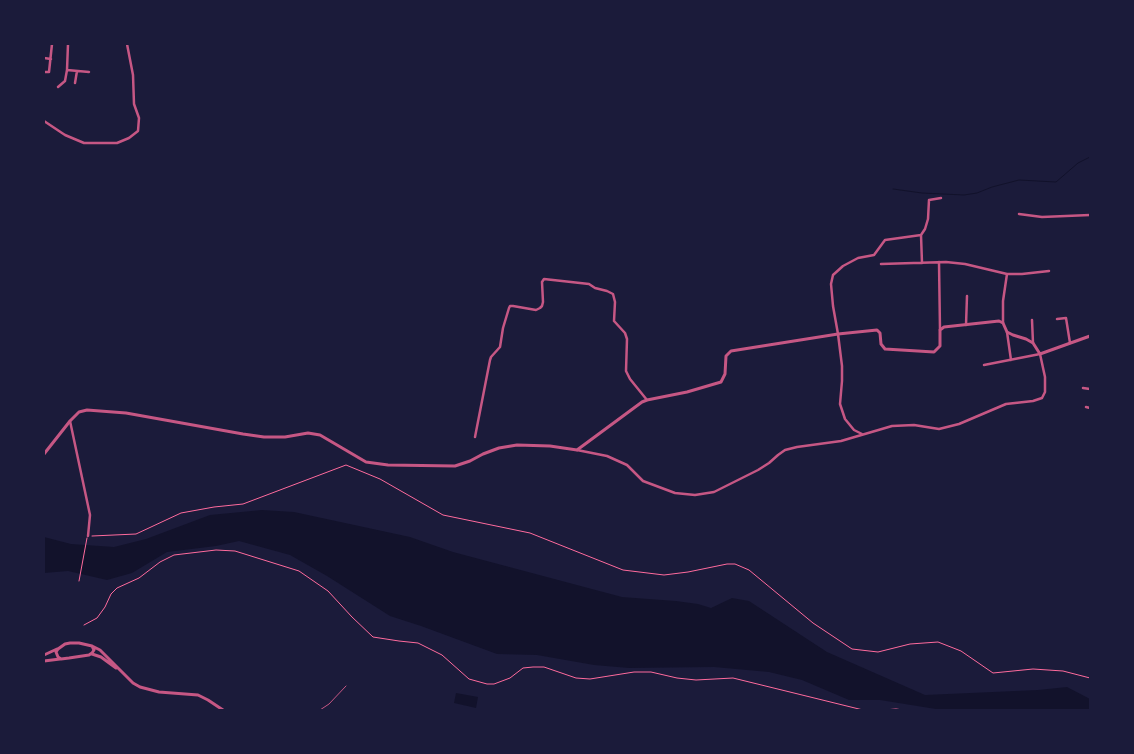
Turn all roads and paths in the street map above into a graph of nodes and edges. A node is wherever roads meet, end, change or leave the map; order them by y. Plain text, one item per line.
1 (52, 44) edge
2 (68, 44) edge
3 (127, 44) edge
4 (44, 58) edge
5 (51, 59) junction
6 (67, 70) junction
7 (77, 71) junction
8 (44, 72) edge
9 (89, 72) dead end
10 (75, 84) dead end
11 (58, 87) dead end
12 (44, 121) edge
13 (941, 198) dead end
14 (1019, 214) dead end
15 (1090, 216) edge
16 (921, 235) junction
17 (939, 262) junction
18 (922, 263) junction
19 (881, 264) dead end
20 (1048, 271) dead end
21 (1007, 274) junction
22 (967, 296) dead end
23 (1057, 319) dead end
24 (1032, 320) dead end
25 (1003, 324) junction
26 (966, 325) junction
27 (940, 330) junction
28 (1007, 332) junction
29 (838, 334) junction
30 (1090, 336) edge
31 (1033, 344) junction
32 (1070, 344) junction
33 (1040, 354) junction
34 (1011, 360) junction
35 (984, 365) dead end
36 (1083, 388) dead end
37 (1090, 389) edge
38 (647, 400) junction
39 (1086, 407) dead end
40 (1090, 408) edge
41 (70, 421) junction
42 (863, 435) junction
43 (475, 436) dead end
44 (577, 450) junction
45 (44, 454) edge
46 (88, 536) junction
47 (79, 581) dead end
48 (84, 625) dead end
49 (92, 646) junction
50 (58, 648) junction
51 (45, 654) edge
52 (90, 654) junction
53 (61, 658) junction
54 (46, 661) edge
55 (121, 672) junction
56 (1090, 678) edge
57 (346, 686) dead end
58 (223, 710) edge
59 (320, 710) edge
60 (863, 710) edge
61 (884, 710) edge
62 (903, 710) edge

1 - 5 street
2 - 6 street
3 - 12 street
4 - 5 street
5 - 8 street
6 - 7 street
6 - 11 street
7 - 9 street
7 - 10 street
13 - 16 street
14 - 15 street
16 - 18 street
16 - 29 street
17 - 18 street
17 - 21 street
17 - 27 street
18 - 19 street
20 - 21 street
21 - 25 street
22 - 26 street
23 - 32 street
24 - 31 street
25 - 26 street
25 - 28 street
26 - 27 street
27 - 29 street
28 - 31 street
28 - 34 street
29 - 38 street
29 - 42 street
30 - 32 street
31 - 33 street
32 - 33 street
33 - 34 street
33 - 42 street
34 - 35 street
36 - 37 street
38 - 43 street
38 - 44 street
39 - 40 street
41 - 44 street
41 - 45 street
41 - 46 street
42 - 44 street
46 - 47 path
46 - 56 path
48 - 60 path
49 - 50 street
49 - 52 street
49 - 55 street
50 - 51 street
50 - 53 street
51 - 54 street
52 - 53 street
52 - 55 street
53 - 54 street
55 - 58 street
57 - 59 lane
61 - 62 path

